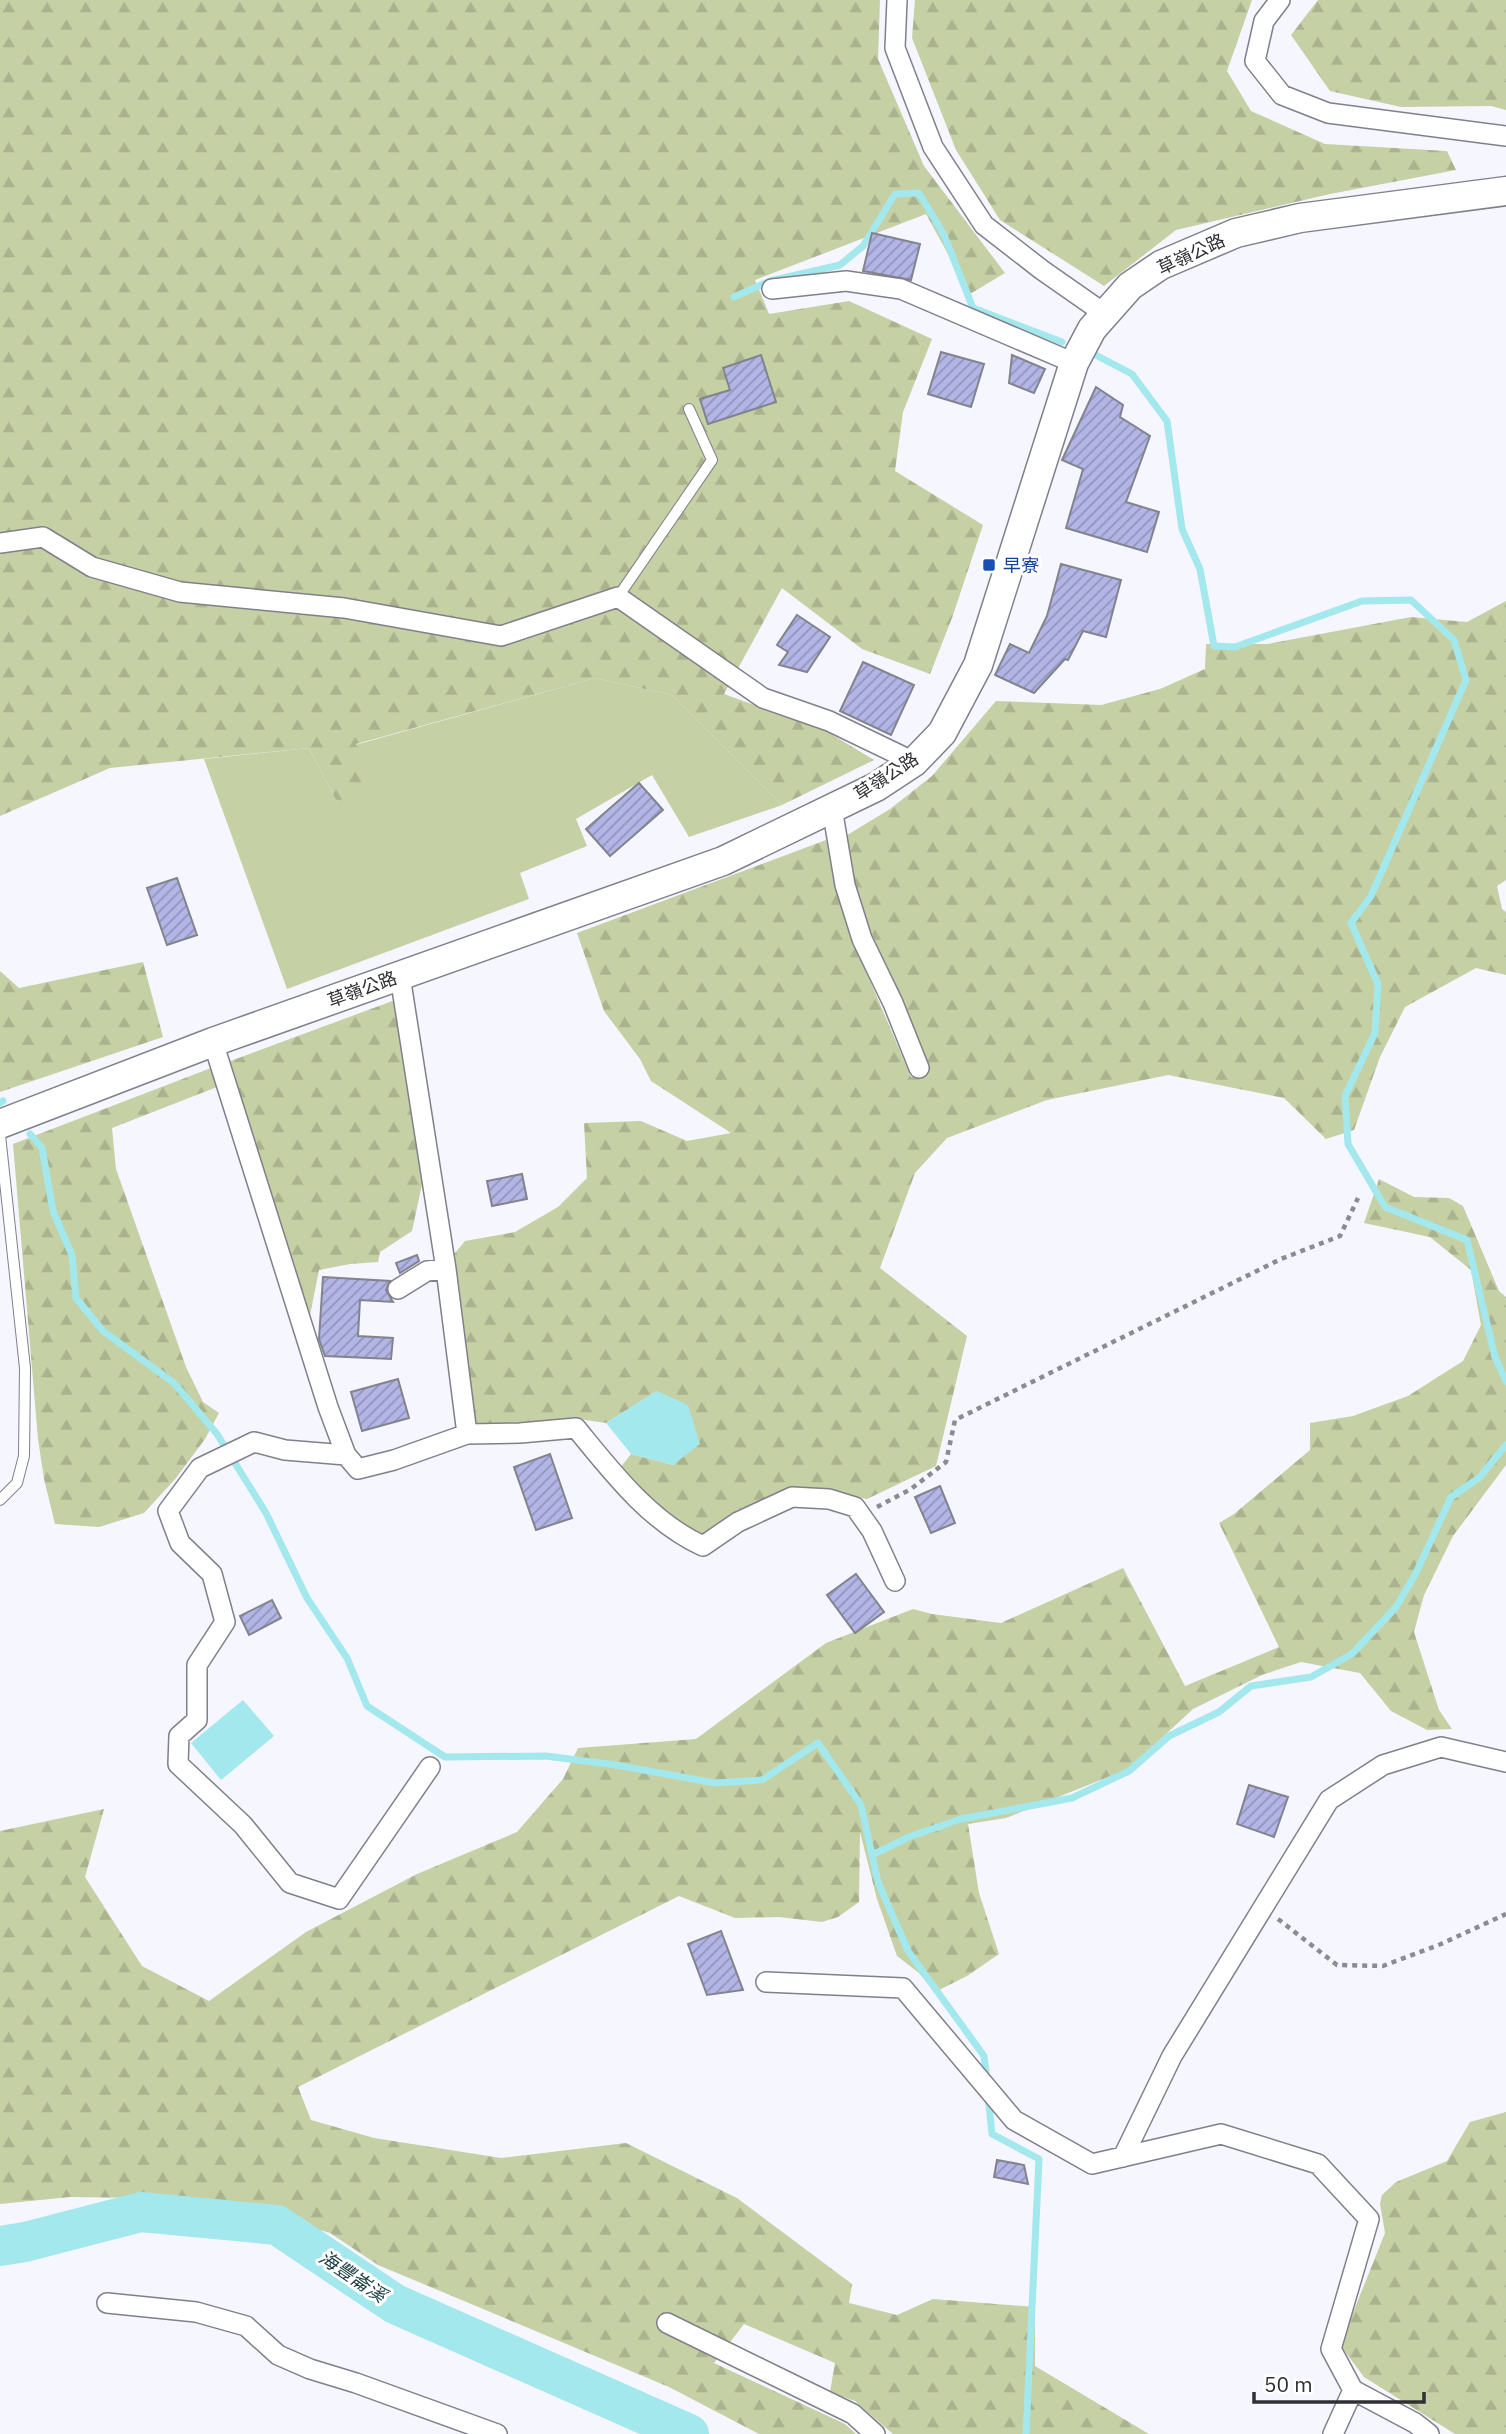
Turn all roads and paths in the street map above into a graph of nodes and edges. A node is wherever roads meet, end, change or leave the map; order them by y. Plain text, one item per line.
1 (897, 0) edge
2 (1280, 0) edge
3 (1506, 136) edge
4 (1506, 191) edge
5 (772, 289) dead end
6 (1105, 314) junction
7 (1074, 363) junction
8 (689, 409) dead end
9 (0, 543) edge
10 (618, 597) junction
11 (914, 762) junction
12 (832, 808) junction
13 (401, 975) junction
14 (213, 1042) junction
15 (919, 1068) dead end
16 (0, 1124) edge
17 (0, 1135) edge
18 (1357, 1198) dead end
19 (446, 1269) junction
20 (398, 1289) dead end
21 (467, 1434) junction
22 (346, 1455) junction
23 (0, 1500) edge
24 (861, 1516) junction
25 (895, 1581) dead end
26 (1506, 1762) edge
27 (430, 1767) dead end
28 (1264, 1908) junction
29 (1506, 1914) edge
30 (766, 1982) dead end
31 (1123, 2157) junction
32 (107, 2303) dead end
33 (667, 2323) dead end
34 (1353, 2390) junction
35 (498, 2434) edge
36 (875, 2434) edge
37 (1333, 2434) edge
38 (1429, 2434) edge

1 - 6 street
2 - 3 street
4 - 6 main road, 草嶺公路
5 - 7 street
6 - 7 main road, 草嶺公路
7 - 11 main road, 草嶺公路
8 - 10 lane
9 - 10 street
10 - 11 street
11 - 12 main road, 草嶺公路
12 - 13 main road, 草嶺公路
12 - 15 street
13 - 14 main road, 草嶺公路
13 - 19 street
14 - 16 main road, 草嶺公路
14 - 22 street
17 - 23 lane
18 - 24 path
19 - 20 street
19 - 21 street
21 - 22 street
21 - 24 street
22 - 27 street
24 - 25 street
26 - 28 street
28 - 29 path
28 - 31 street
30 - 31 street
31 - 34 street
32 - 35 street
33 - 36 street
34 - 37 street
34 - 38 street

